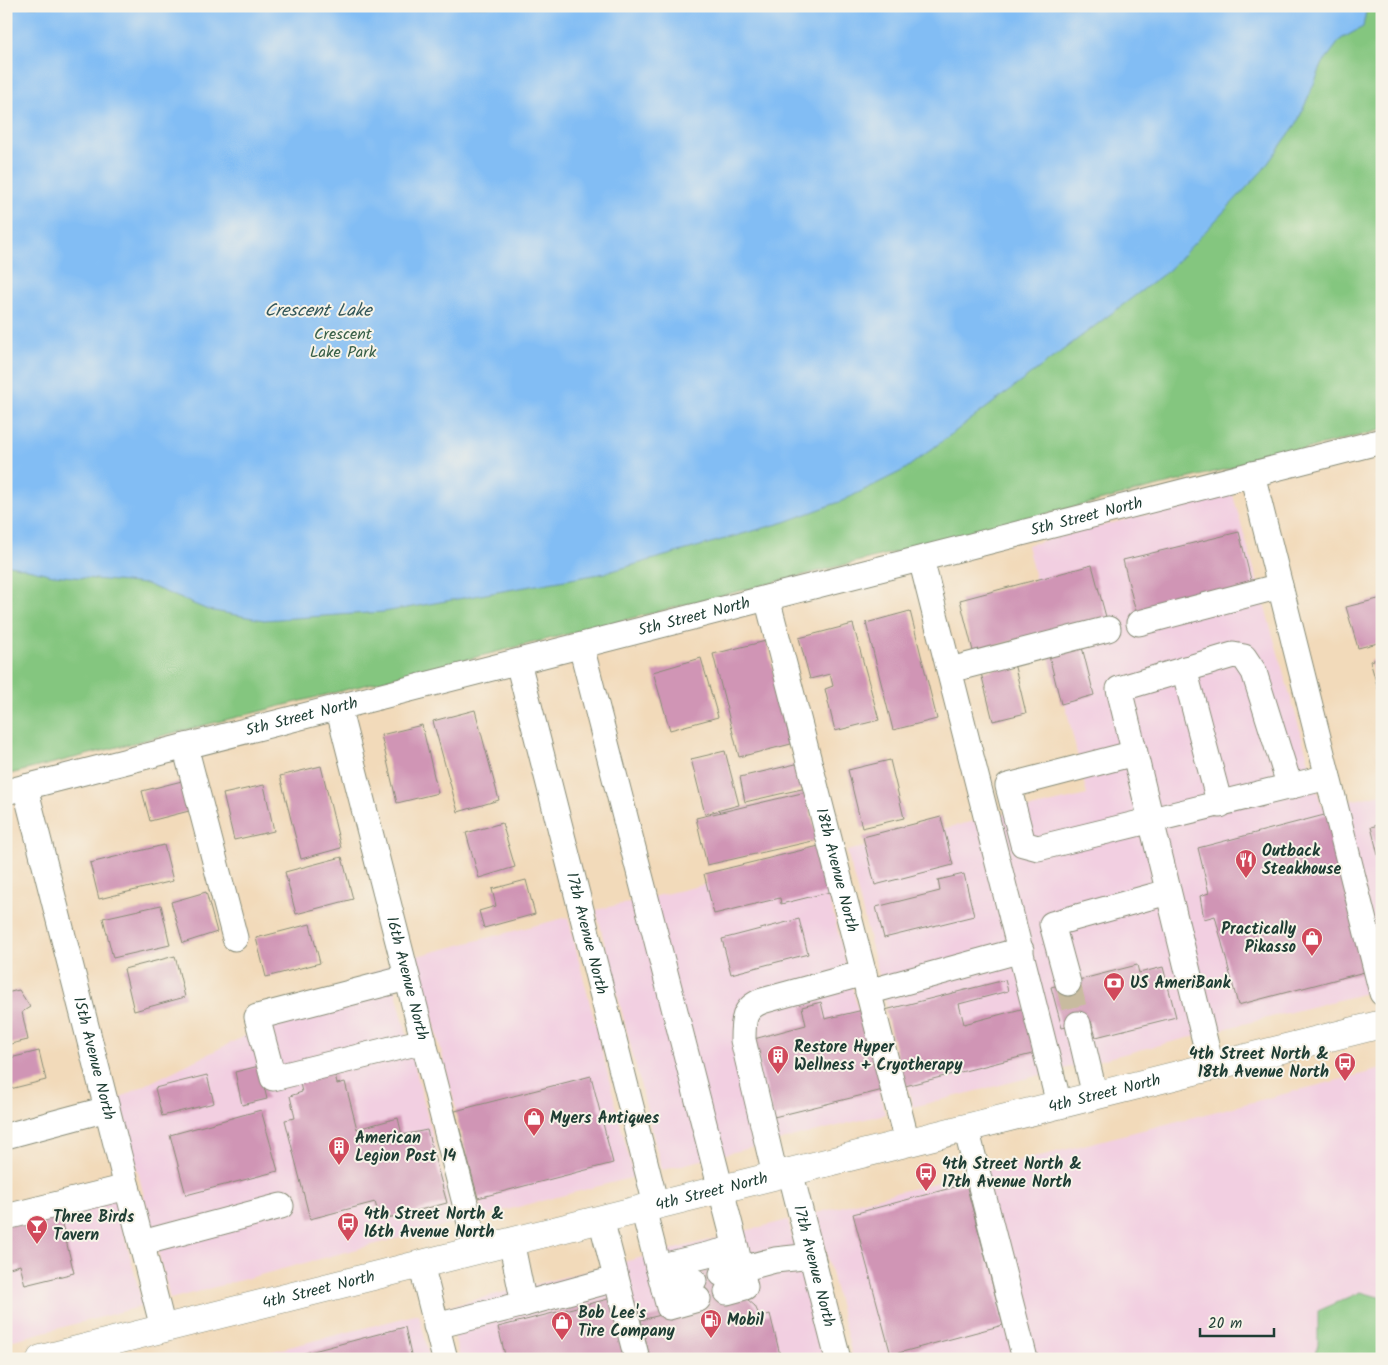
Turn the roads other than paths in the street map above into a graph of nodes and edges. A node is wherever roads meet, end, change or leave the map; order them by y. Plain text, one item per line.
1 (1382, 441) edge
2 (1252, 474) junction
3 (921, 559) junction
4 (1280, 586) junction
5 (768, 598) junction
6 (1139, 623) dead end
7 (1108, 629) dead end
8 (581, 646) junction
9 (518, 662) junction
10 (1184, 669) junction
11 (950, 670) junction
12 (338, 708) junction
13 (185, 746) junction
14 (1135, 753) junction
15 (1328, 777) junction
16 (1290, 787) junction
17 (16, 790) edge
18 (1220, 805) junction
19 (1150, 820) junction
20 (1168, 892) junction
21 (235, 938) dead end
22 (1021, 950) junction
23 (408, 978) junction
24 (866, 983) junction
25 (1068, 983) tunnel mouth
26 (1382, 993) edge
27 (1078, 1024) tunnel mouth
28 (1382, 1024) edge
29 (424, 1041) junction
30 (1211, 1066) junction
31 (1095, 1096) junction
32 (1059, 1104) junction
33 (107, 1109) junction
34 (966, 1128) junction
35 (6, 1136) edge
36 (907, 1142) junction
37 (783, 1173) junction
38 (126, 1187) junction
39 (720, 1189) junction
40 (280, 1206) dead end
41 (650, 1206) junction
42 (6, 1217) edge
43 (601, 1218) junction
44 (512, 1241) junction
45 (142, 1243) junction
46 (477, 1250) junction
47 (812, 1256) junction
48 (421, 1264) junction
49 (731, 1271) junction
50 (661, 1278) junction
51 (615, 1279) junction
52 (696, 1290) dead end
53 (524, 1304) junction
54 (436, 1326) junction
55 (163, 1328) junction
56 (56, 1357) edge
57 (445, 1359) edge
58 (637, 1359) edge
59 (838, 1359) edge
60 (1025, 1359) edge

1 - 2 street, 5th Street North
2 - 3 street, 5th Street North
2 - 4 street
3 - 5 street, 5th Street North
3 - 11 street
4 - 6 street
4 - 15 street
5 - 8 street, 5th Street North
5 - 24 street, 18th Avenue North
7 - 11 street
8 - 9 street, 5th Street North
8 - 39 street
9 - 12 street, 5th Street North
9 - 41 street, 17th Avenue North
10 - 14 street
10 - 16 street
10 - 18 street
11 - 22 street
12 - 13 street, 5th Street North
12 - 23 street, 16th Avenue North
13 - 17 street, 5th Street North
13 - 21 street
14 - 19 street
14 - 19 street
15 - 16 street
15 - 26 street
16 - 18 street
17 - 33 street, 15th Avenue North
18 - 19 street
19 - 20 street
20 - 25 street
20 - 30 street
22 - 24 street
22 - 32 street
23 - 29 street, 16th Avenue North
23 - 29 street
24 - 36 street, 18th Avenue North
24 - 37 street, 17th Avenue North
27 - 31 street
28 - 30 main road, 4th Street North
29 - 46 street, 16th Avenue North
30 - 31 main road, 4th Street North
31 - 32 main road, 4th Street North
32 - 34 main road, 4th Street North
33 - 35 street
33 - 38 street, 15th Avenue North
34 - 36 main road, 4th Street North
34 - 60 street
36 - 37 main road, 4th Street North
37 - 39 main road, 4th Street North
37 - 47 street, 17th Avenue North
38 - 42 street
38 - 45 street, 15th Avenue North
39 - 41 main road, 4th Street North
39 - 49 street
40 - 45 street
41 - 43 main road, 4th Street North
41 - 50 street, 17th Avenue North
43 - 44 main road, 4th Street North
43 - 51 street
44 - 46 main road, 4th Street North
44 - 53 street
45 - 55 street, 15th Avenue North
46 - 48 main road, 4th Street North
47 - 49 street
47 - 59 street, 17th Avenue North
48 - 54 street
48 - 55 main road, 4th Street North
49 - 50 street
50 - 52 street, 17th Avenue North
51 - 53 street
51 - 58 street
53 - 54 street
54 - 57 street
55 - 56 main road, 4th Street North

